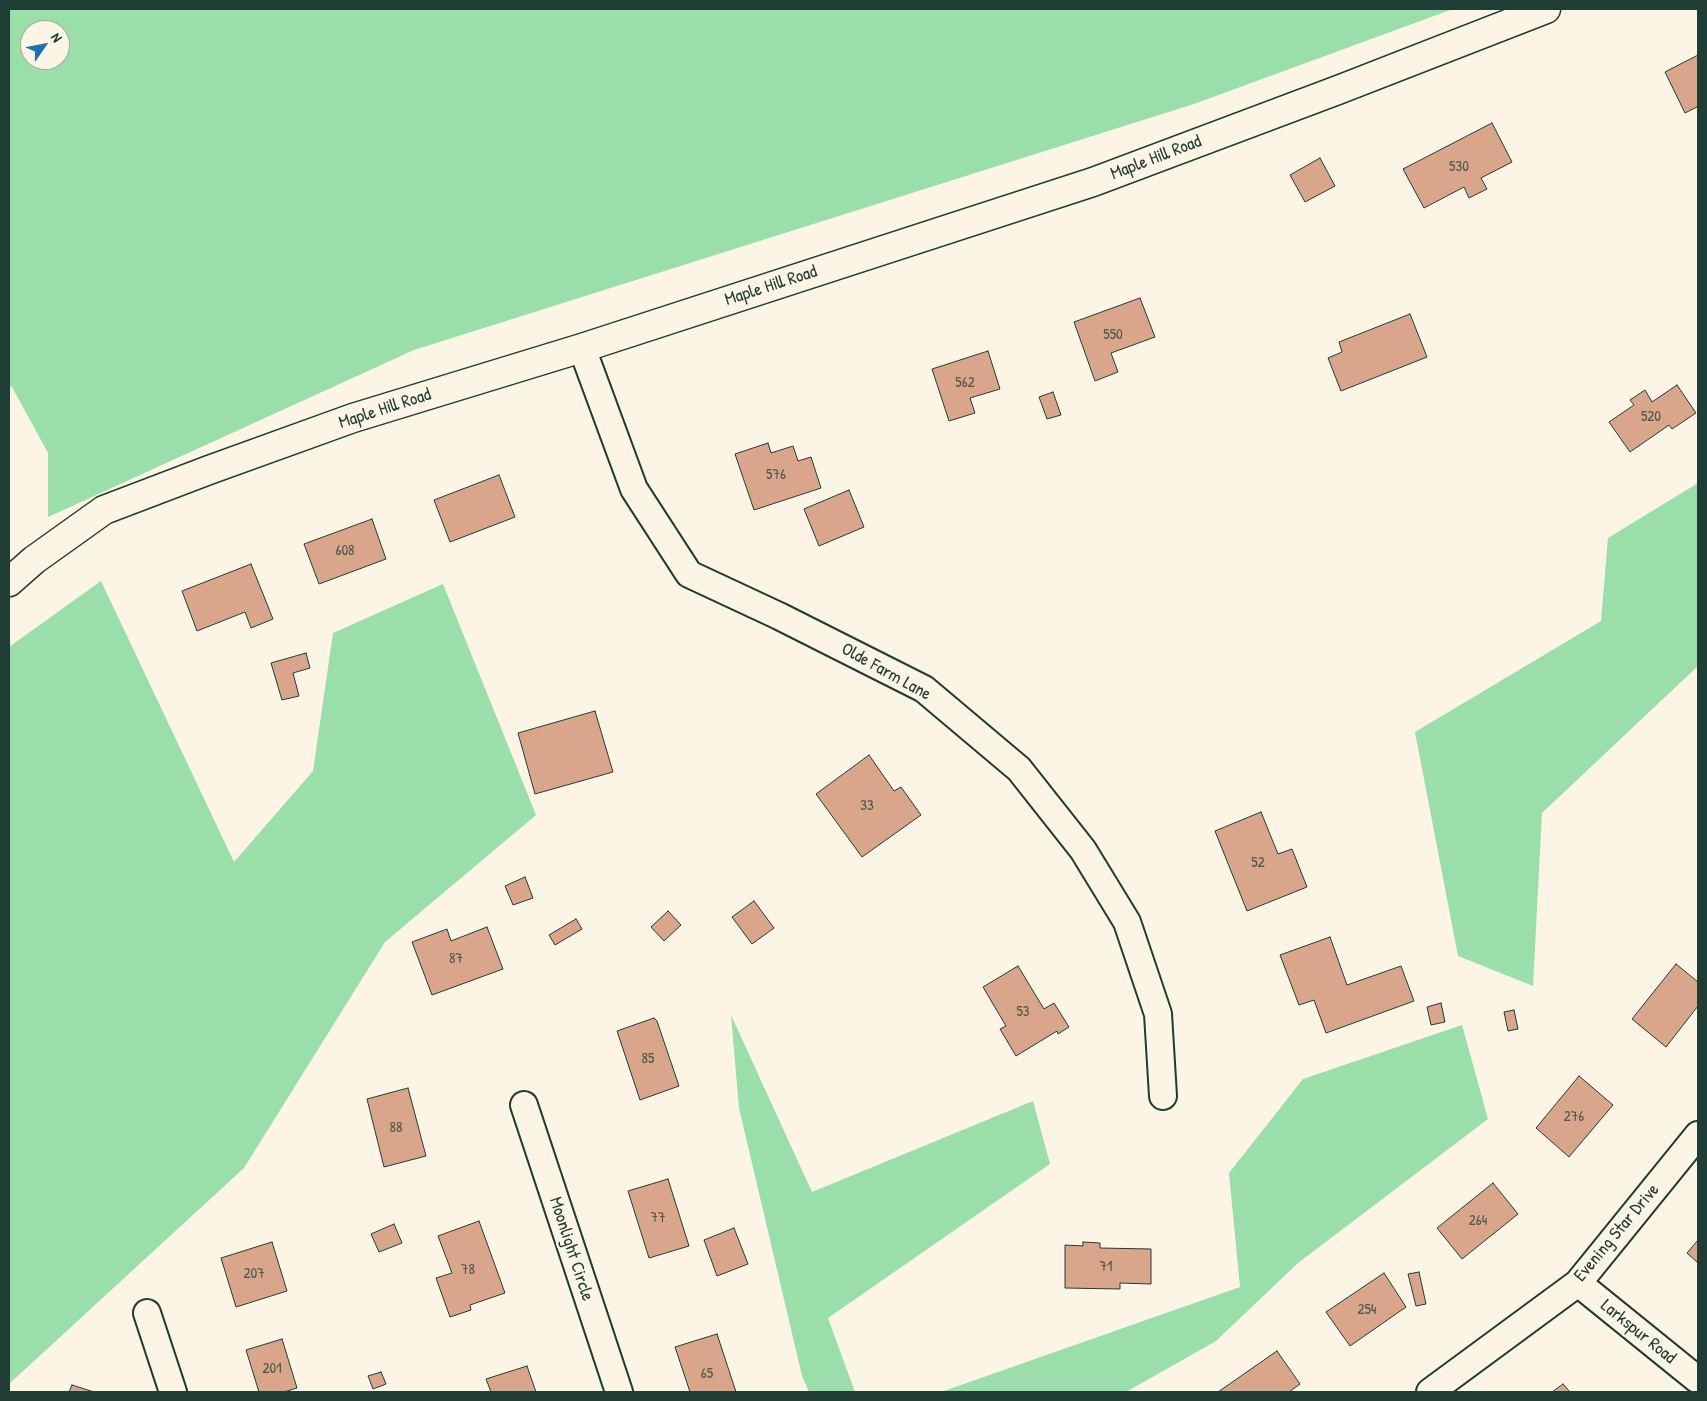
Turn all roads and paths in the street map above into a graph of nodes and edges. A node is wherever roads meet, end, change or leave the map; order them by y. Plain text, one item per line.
1 (1546, 9) edge
2 (582, 348) junction
3 (9, 582) edge
4 (1163, 1096) dead end
5 (524, 1105) dead end
6 (1698, 1135) edge
7 (1578, 1283) junction
8 (148, 1313) dead end
9 (1698, 1380) edge
10 (173, 1392) edge
11 (619, 1392) edge
12 (1430, 1392) edge

1 - 2 street, Maple Hill Road
2 - 3 street, Maple Hill Road
2 - 4 street, Olde Farm Lane
5 - 11 street, Moonlight Circle
6 - 7 street, Evening Star Drive
7 - 9 street, Larkspur Road
7 - 12 street, Evening Star Drive
8 - 10 street

